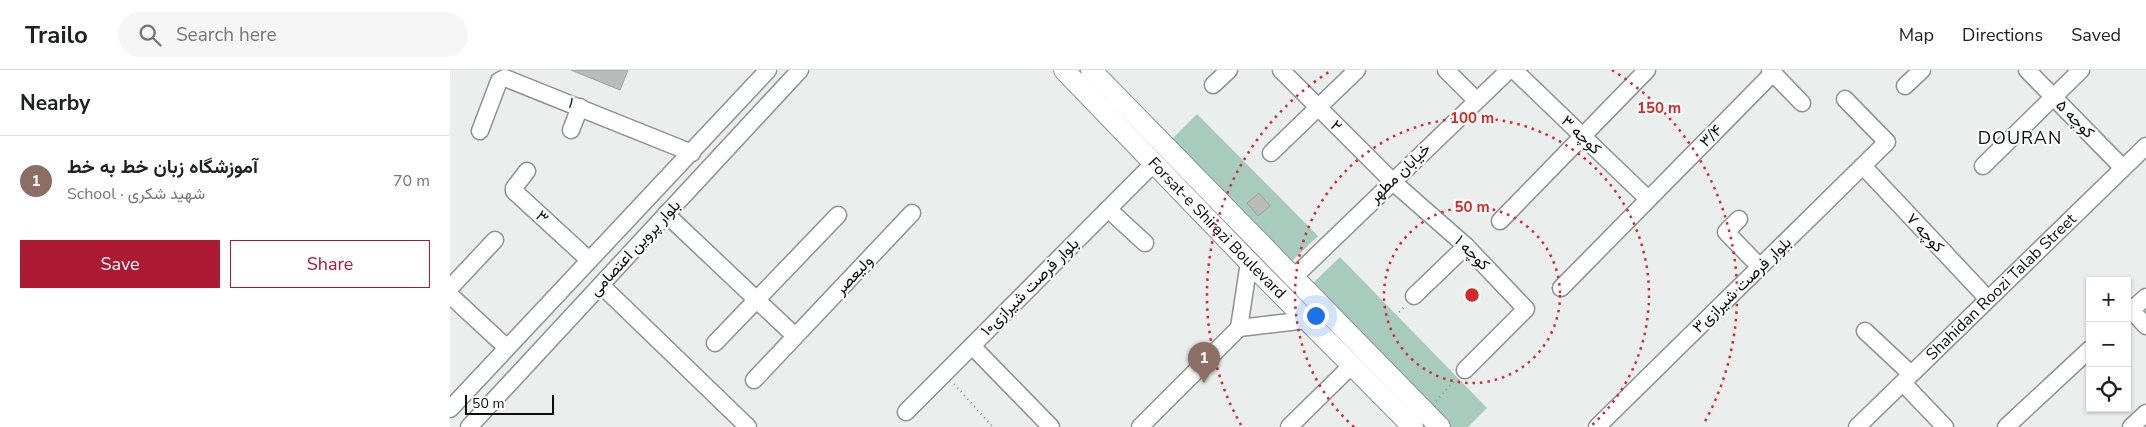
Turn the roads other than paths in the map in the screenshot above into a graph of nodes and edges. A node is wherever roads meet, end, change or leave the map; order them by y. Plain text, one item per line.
1 (768, 70) edge
2 (800, 70) edge
3 (1064, 70) edge
4 (1092, 70) edge
5 (1229, 70) edge
6 (1281, 70) edge
7 (1357, 70) edge
8 (1446, 70) edge
9 (1509, 70) edge
10 (1514, 70) edge
11 (1647, 70) edge
12 (1922, 70) edge
13 (2027, 70) edge
14 (2081, 70) edge
15 (1772, 71) edge
16 (1213, 85) dead end
17 (1905, 86) dead end
18 (2054, 97) junction
19 (1846, 99) dead end
20 (1476, 100) junction
21 (1802, 103) dead end
22 (580, 107) junction
23 (1318, 108) junction
24 (571, 130) dead end
25 (480, 131) dead end
26 (1582, 136) junction
27 (2146, 146) edge
28 (692, 153) junction
29 (1271, 153) dead end
30 (1154, 163) junction
31 (1863, 166) junction
32 (1983, 166) dead end
33 (2123, 168) junction
34 (527, 171) dead end
35 (1392, 181) junction
36 (1648, 199) junction
37 (1108, 209) junction
38 (912, 213) dead end
39 (666, 214) junction
40 (838, 215) dead end
41 (1739, 219) dead end
42 (1500, 221) dead end
43 (495, 240) dead end
44 (1145, 243) dead end
45 (1466, 246) junction
46 (588, 260) junction
47 (1249, 262) junction
48 (1760, 267) junction
49 (1293, 278) junction
50 (600, 285) junction
51 (450, 288) edge
52 (1561, 288) dead end
53 (450, 295) edge
54 (1414, 296) dead end
55 (2146, 297) edge
56 (1988, 299) junction
57 (757, 300) junction
58 (2131, 310) edge
59 (2131, 314) edge
60 (1307, 320) junction
61 (2146, 326) edge
62 (1239, 328) junction
63 (1865, 331) dead end
64 (796, 336) junction
65 (716, 344) dead end
66 (972, 346) junction
67 (507, 348) junction
68 (2086, 353) edge
69 (1352, 365) junction
70 (1465, 370) road end
71 (1907, 378) junction
72 (754, 380) dead end
73 (450, 409) edge
74 (906, 412) dead end
75 (2146, 413) edge
76 (1414, 423) edge
77 (469, 427) edge
78 (748, 427) edge
79 (1051, 427) edge
80 (1140, 427) edge
81 (1289, 427) edge
82 (1440, 427) edge
83 (1597, 427) edge
84 (1858, 427) edge
85 (1945, 427) edge
86 (2006, 427) edge
87 (2131, 427) edge

1 - 28 street, بلوار پروین اعتصامی
2 - 39 street, بلوار پروین اعتصامی
3 - 30 main road, Forsat-e Shirazi Boulevard
4 - 49 main road, Forsat-e Shirazi Boulevard
5 - 16 street
6 - 23 street, ۲
7 - 23 street
8 - 20 street
9 - 20 street, خیابان مطهر
10 - 26 street, کوچه ۳
11 - 26 street
12 - 17 street
13 - 18 street, کوچه ۵
14 - 18 street
15 - 21 street
15 - 36 street, ۳/۴
18 - 32 street
18 - 33 street, کوچه ۵
19 - 31 street, ۳بلوار فرصت شیرازی
20 - 35 street, خیابان مطهر
22 - 24 street
22 - 25 street, ۱
22 - 28 street, ۱
23 - 29 street
23 - 35 street, ۲
26 - 36 street, کوچه ۳
26 - 42 street
27 - 33 street, Shahidan Roozi Talab Street
28 - 46 street, بلوار پروین اعتصامی
30 - 37 street, بلوار فرصت شیرازی۱۰
30 - 47 main road, Forsat-e Shirazi Boulevard
31 - 48 street, ۳بلوار فرصت شیرازی
31 - 56 street, کوچه ۷
33 - 56 street, Shahidan Roozi Talab Street
34 - 46 street, ۳
35 - 45 street, کوچه ۱
35 - 49 street, خیابان مطهر
36 - 52 street, ۳/۴
37 - 44 street
37 - 66 street, بلوار فرصت شیرازی۱۰
38 - 64 street, ولیعصر
39 - 50 street, بلوار پروین اعتصامی
39 - 57 street
40 - 57 street
41 - 48 street
43 - 51 street
45 - 54 street
45 - 70 street, کوچه ۱
46 - 67 street, بلوار پروین اعتصامی
47 - 60 main road, Forsat-e Shirazi Boulevard
47 - 62 street
48 - 83 street, ۳بلوار فرصت شیرازی
49 - 76 main road, Forsat-e Shirazi Boulevard
50 - 77 street, بلوار پروین اعتصامی
50 - 78 street
53 - 67 street
55 - 58 street
56 - 71 street, Shahidan Roozi Talab Street
57 - 64 street
57 - 65 street
59 - 61 street
60 - 62 street
60 - 69 main road, Forsat-e Shirazi Boulevard
62 - 80 street
63 - 71 street
64 - 72 street, ولیعصر
66 - 74 street, بلوار فرصت شیرازی۱۰
66 - 79 street
67 - 73 street, بلوار پروین اعتصامی
68 - 86 street
69 - 76 main road, Forsat-e Shirazi Boulevard
69 - 81 street
71 - 84 street, Shahidan Roozi Talab Street
71 - 85 street
75 - 87 street
76 - 82 main road, Forsat-e Shirazi Boulevard

